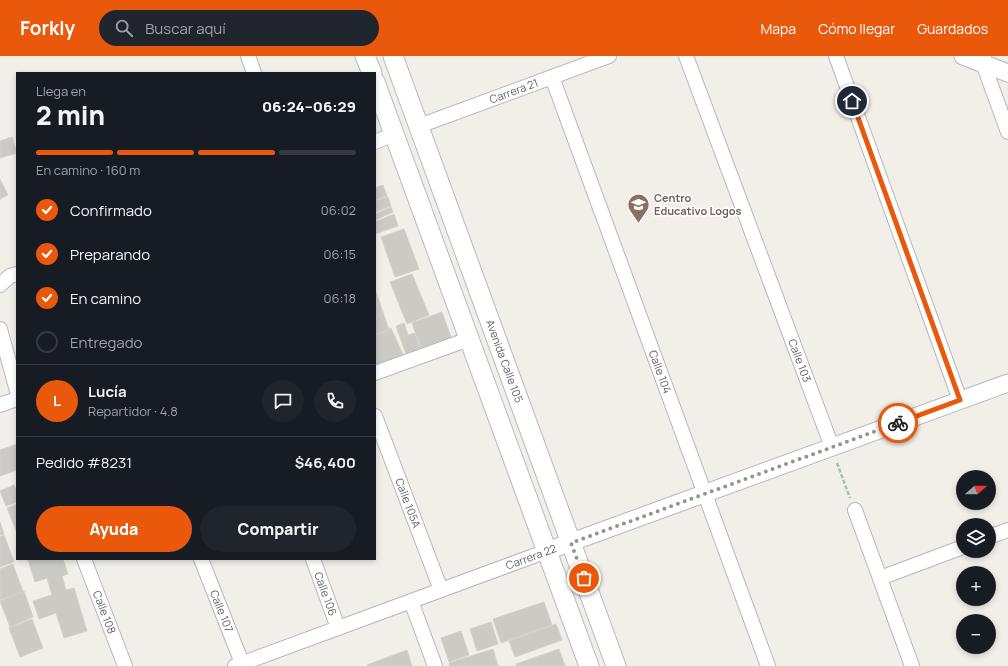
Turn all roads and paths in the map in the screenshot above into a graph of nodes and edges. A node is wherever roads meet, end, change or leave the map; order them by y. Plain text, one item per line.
1 (248, 56) edge
2 (365, 56) edge
3 (393, 56) edge
4 (609, 56) edge
5 (686, 56) edge
6 (836, 56) edge
7 (963, 56) edge
8 (983, 60) edge
9 (254, 72) edge
10 (372, 72) edge
11 (1008, 73) edge
12 (552, 77) junction
13 (376, 85) edge
14 (419, 126) junction
15 (1008, 132) edge
16 (394, 134) junction
17 (376, 142) edge
18 (16, 274) edge
19 (0, 285) edge
20 (0, 329) edge
21 (469, 339) junction
22 (376, 373) edge
23 (1008, 383) edge
24 (16, 388) edge
25 (16, 399) edge
26 (960, 400) junction
27 (0, 405) edge
28 (376, 419) edge
29 (832, 447) junction
30 (705, 494) junction
31 (855, 510) joint
32 (1008, 530) edge
33 (996, 534) edge
34 (571, 543) junction
35 (956, 550) edge
36 (547, 552) junction
37 (84, 560) edge
38 (201, 560) edge
39 (313, 560) edge
40 (880, 578) junction
41 (441, 590) junction
42 (411, 601) junction
43 (338, 628) junction
44 (239, 665) edge
45 (125, 666) edge
46 (435, 666) edge
47 (589, 666) edge
48 (616, 666) edge
49 (768, 666) edge
50 (912, 666) edge

1 - 9 street
2 - 10 main road
3 - 14 main road, Avenida Calle 105
4 - 12 street, Carrera 21
5 - 29 street, Calle 103
6 - 26 street
7 - 8 street
8 - 11 street
8 - 15 street
12 - 14 street, Carrera 21
12 - 30 street, Calle 104
13 - 16 main road
14 - 34 main road, Avenida Calle 105
16 - 17 street
16 - 21 main road
18 - 19 street
20 - 24 street
21 - 22 street
21 - 36 main road
23 - 26 street, Carrera 22
25 - 27 street
26 - 29 street, Carrera 22
28 - 41 street, Calle 105A
29 - 30 street, Carrera 22
29 - 31 path
30 - 34 street, Carrera 22
30 - 49 street, Calle 104
31 - 40 street
32 - 33 street
34 - 36 street, Carrera 22
34 - 48 main road, Avenida Calle 105
35 - 40 street
36 - 41 street, Carrera 22
36 - 47 main road
37 - 45 street, Calle 108
38 - 44 street, Calle 107
39 - 43 street, Calle 106
40 - 50 street
41 - 42 street, Carrera 22
42 - 43 street, Carrera 22
42 - 46 street
43 - 44 street, Carrera 22

